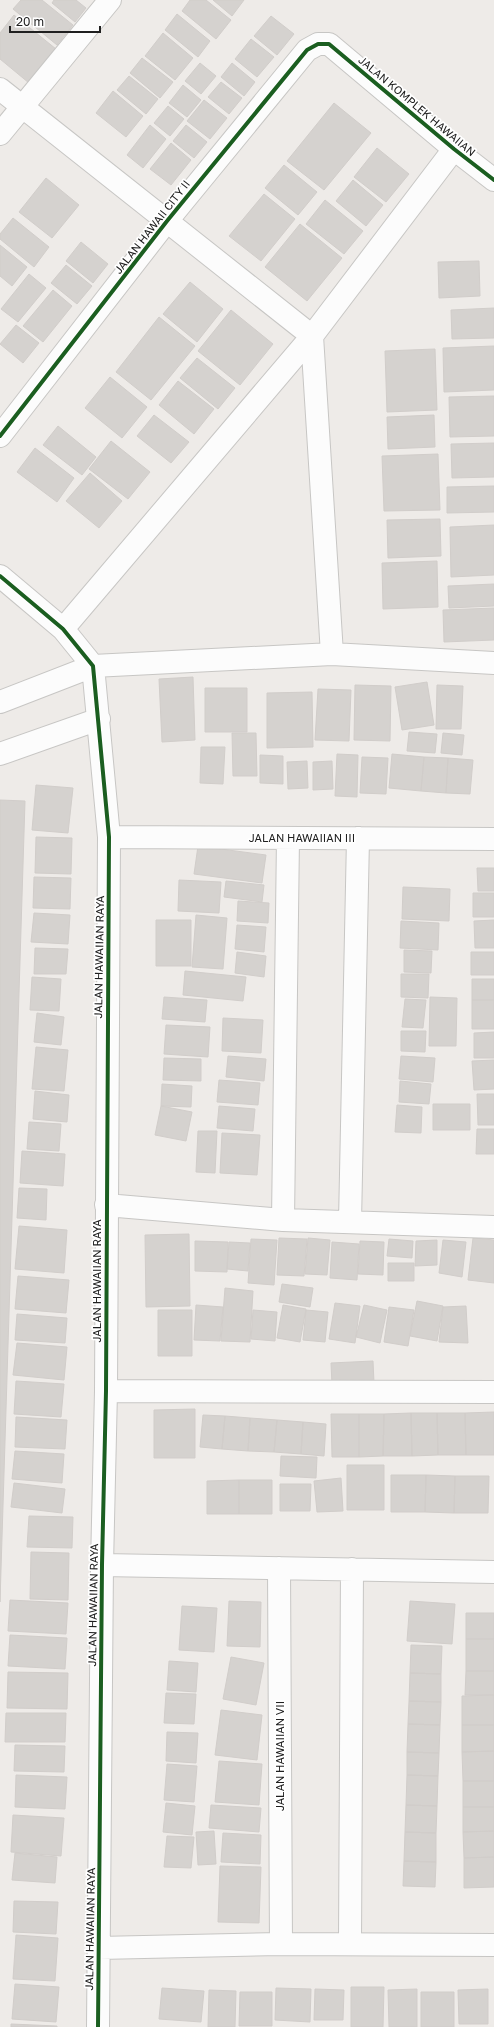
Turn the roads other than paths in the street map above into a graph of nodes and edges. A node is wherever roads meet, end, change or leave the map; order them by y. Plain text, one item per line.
1 (110, 0) edge
2 (329, 44) joint
3 (0, 89) edge
4 (22, 107) junction
5 (0, 134) edge
6 (454, 149) junction
7 (494, 180) edge
8 (167, 221) junction
9 (312, 336) junction
10 (0, 436) edge
11 (0, 576) edge
12 (63, 629) junction
13 (332, 654) junction
14 (494, 662) edge
15 (93, 666) junction
16 (0, 702) edge
17 (99, 720) junction
18 (0, 754) edge
19 (109, 837) junction
20 (288, 838) junction
21 (358, 838) junction
22 (494, 839) edge
23 (106, 1205) junction
24 (283, 1220) junction
25 (350, 1222) junction
26 (494, 1227) edge
27 (106, 1391) junction
28 (494, 1392) edge
29 (102, 1565) junction
30 (279, 1568) junction
31 (352, 1569) junction
32 (494, 1572) edge
33 (350, 1943) junction
34 (281, 1944) junction
35 (494, 1945) edge
36 (99, 1948) junction
37 (98, 2027) edge

1 - 4 street
2 - 6 street, JALAN KOMPLEK HAWAIIAN
2 - 8 street, JALAN HAWAII CITY II
3 - 4 street
4 - 5 street
4 - 8 street
6 - 7 street, JALAN KOMPLEK HAWAIIAN
6 - 9 street
8 - 9 street
8 - 10 street, JALAN HAWAII CITY II
9 - 12 street
9 - 13 street
11 - 12 street
12 - 15 street
13 - 14 street
13 - 15 street
15 - 16 street
15 - 17 street, JALAN HAWAIIAN RAYA
17 - 18 street
17 - 19 street, JALAN HAWAIIAN RAYA
19 - 20 street, JALAN HAWAIIAN III
19 - 23 street, JALAN HAWAIIAN RAYA
20 - 21 street, JALAN HAWAIIAN III
20 - 24 street
21 - 22 street, JALAN HAWAIIAN III
21 - 25 street
23 - 24 street
23 - 27 street, JALAN HAWAIIAN RAYA
24 - 25 street
25 - 26 street
27 - 28 street
27 - 29 street, JALAN HAWAIIAN RAYA
29 - 30 street
29 - 36 street, JALAN HAWAIIAN RAYA
30 - 31 street
30 - 34 street, JALAN HAWAIIAN VII
31 - 32 street
31 - 33 street
33 - 34 street
33 - 35 street
34 - 36 street
36 - 37 street, JALAN HAWAIIAN RAYA

